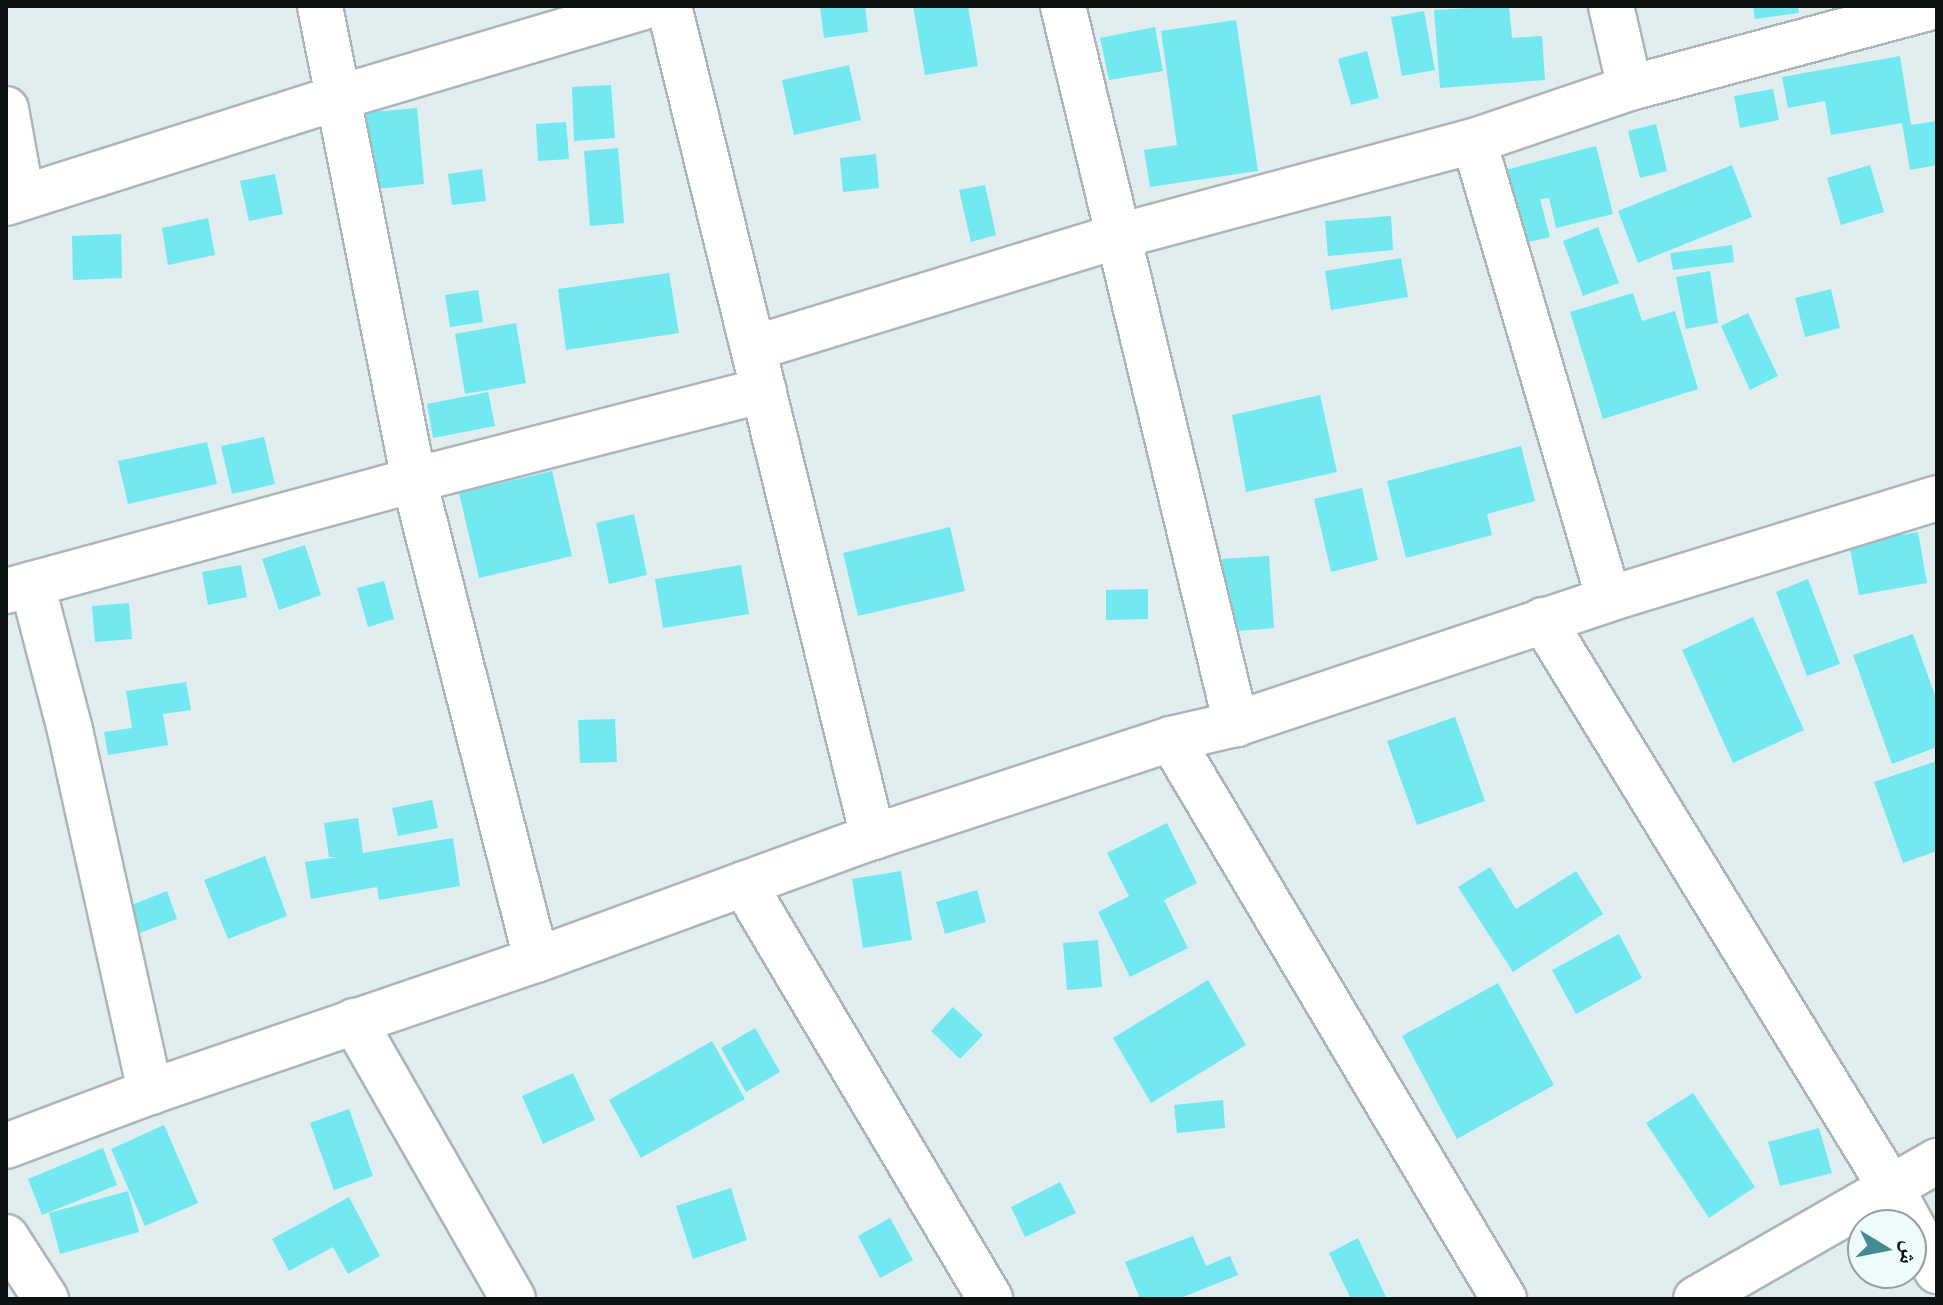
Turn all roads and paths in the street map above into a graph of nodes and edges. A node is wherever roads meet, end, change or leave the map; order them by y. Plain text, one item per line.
1 (320, 6) edge
2 (648, 6) edge
3 (669, 6) edge
4 (1063, 6) edge
5 (1611, 6) edge
6 (1936, 6) edge
7 (1630, 88) junction
8 (337, 98) junction
9 (6, 109) edge
10 (1474, 141) junction
11 (14, 200) edge
12 (1119, 236) junction
13 (759, 369) junction
14 (414, 480) junction
15 (1935, 504) edge
16 (19, 588) edge
17 (1609, 599) junction
18 (1543, 620) junction
19 (1236, 724) junction
20 (1171, 739) junction
21 (873, 837) junction
22 (744, 884) junction
23 (536, 960) junction
24 (354, 1021) junction
25 (150, 1092) junction
26 (6, 1146) edge
27 (1937, 1161) edge
28 (1891, 1188) junction
29 (6, 1237) edge
30 (1937, 1271) edge
31 (46, 1299) edge
32 (513, 1299) edge
33 (990, 1299) edge
34 (1504, 1299) edge
35 (1696, 1299) edge

1 - 8 street
2 - 8 street
3 - 13 street
4 - 12 street
5 - 7 street
6 - 7 street
7 - 10 street
8 - 11 street
8 - 14 street
9 - 11 street
10 - 12 street
10 - 17 street
12 - 13 street
12 - 19 street
13 - 14 street
13 - 21 street
14 - 16 street
14 - 23 street
15 - 17 street
16 - 25 street
17 - 18 street
18 - 19 street
18 - 28 street
19 - 20 street
20 - 21 street
20 - 34 street
21 - 22 street
22 - 23 street
22 - 33 street
23 - 24 street
24 - 25 street
24 - 32 street
25 - 26 street
27 - 28 street
28 - 30 street
28 - 35 street
29 - 31 street

